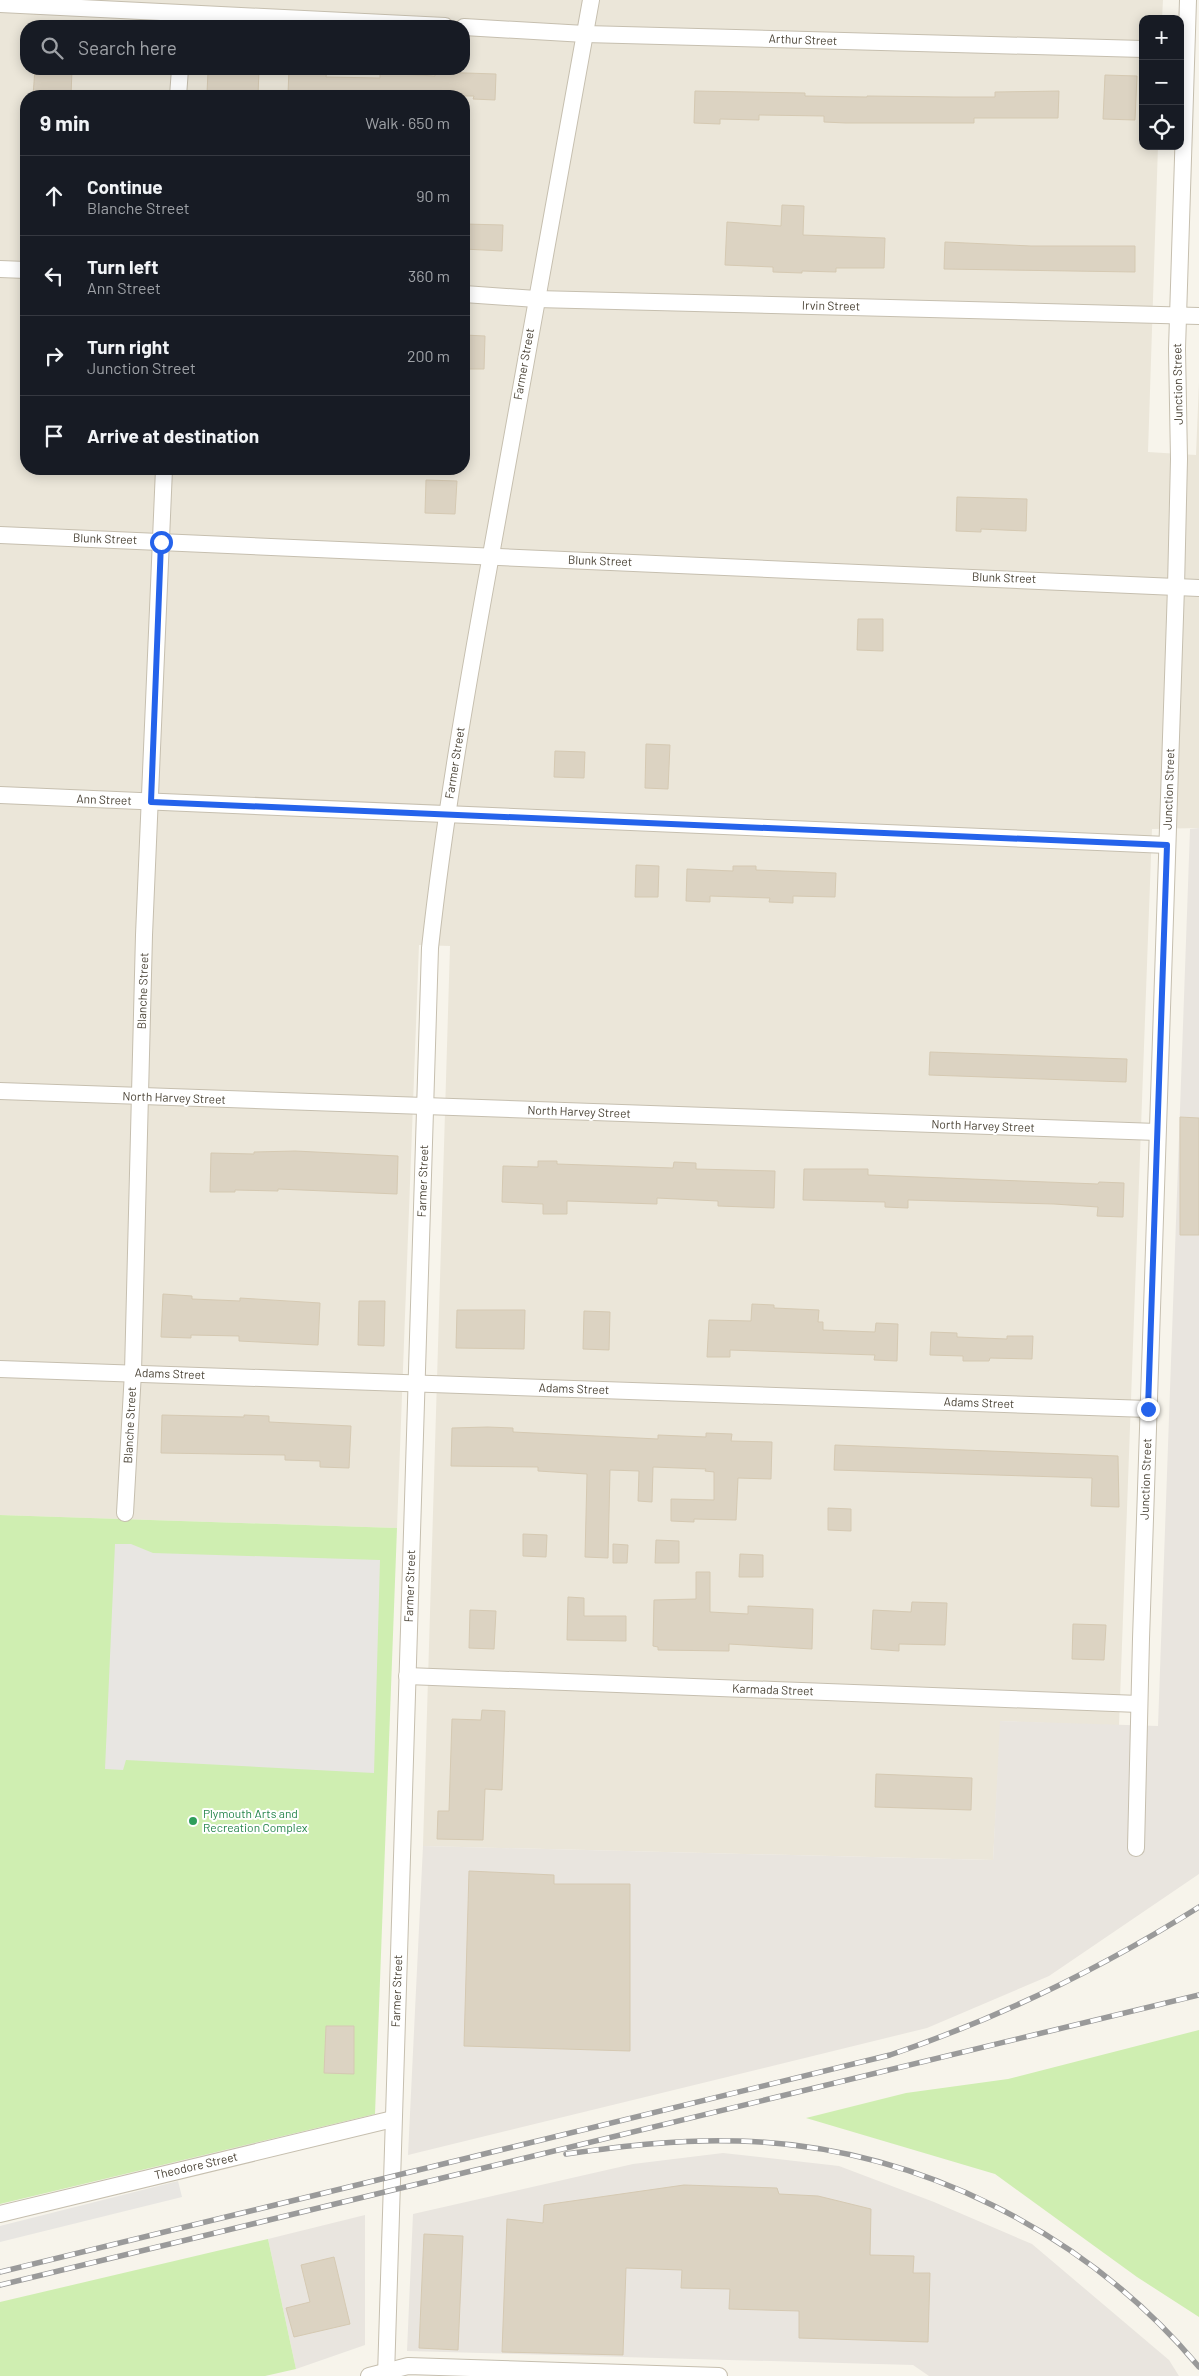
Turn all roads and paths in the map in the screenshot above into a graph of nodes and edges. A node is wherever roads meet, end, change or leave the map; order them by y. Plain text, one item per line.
1 (591, 0) edge
2 (1188, 0) edge
3 (0, 4) edge
4 (184, 13) edge
5 (325, 20) edge
6 (470, 27) edge
7 (585, 34) junction
8 (1139, 50) edge
9 (1189, 51) edge
10 (180, 75) edge
11 (178, 90) edge
12 (0, 269) edge
13 (20, 270) edge
14 (470, 294) edge
15 (536, 299) junction
16 (1178, 315) junction
17 (1199, 316) edge
18 (164, 475) edge
19 (0, 535) edge
20 (161, 542) junction
21 (491, 556) junction
22 (1176, 586) junction
23 (1199, 588) edge
24 (0, 795) edge
25 (151, 802) junction
26 (446, 815) junction
27 (1167, 845) junction
28 (0, 1091) edge
29 (140, 1096) junction
30 (425, 1107) junction
31 (1157, 1132) junction
32 (0, 1369) edge
33 (133, 1372) junction
34 (416, 1383) junction
35 (1148, 1409) junction
36 (126, 1513) dead end
37 (407, 1676) junction
38 (1139, 1704) junction
39 (1136, 1848) dead end
40 (393, 2118) junction
41 (0, 2214) edge
42 (386, 2374) edge
43 (657, 2375) edge
44 (369, 2376) edge
45 (719, 2376) edge

1 - 7 street, Farmer Street
2 - 9 street, Junction Street
3 - 4 street
4 - 5 street
6 - 7 street, Arthur Street
7 - 8 street, Arthur Street
7 - 15 street, Farmer Street
9 - 16 street, Junction Street
10 - 11 street
12 - 13 street
14 - 15 street, Irvin Street
15 - 16 street, Irvin Street
15 - 21 street, Farmer Street
16 - 17 street, Irvin Street
16 - 22 street, Junction Street
18 - 20 street, Blanche Street
19 - 20 street, Blunk Street
20 - 21 street, Blunk Street
20 - 25 street, Blanche Street
21 - 22 street, Blunk Street
21 - 26 street, Farmer Street
22 - 23 street, Blunk Street
22 - 27 street, Junction Street
24 - 25 street, Ann Street
25 - 26 street, Ann Street
25 - 29 street, Blanche Street
26 - 27 street, Ann Street
26 - 30 street, Farmer Street
27 - 31 street, Junction Street
28 - 29 street, North Harvey Street
29 - 30 street, North Harvey Street
29 - 33 street, Blanche Street
30 - 31 street, North Harvey Street
30 - 34 street, Farmer Street
31 - 35 street, Junction Street
32 - 33 street, Adams Street
33 - 34 street, Adams Street
33 - 36 street, Blanche Street
34 - 35 street, Adams Street
34 - 37 street, Farmer Street
35 - 38 street, Junction Street
37 - 38 street, Karmada Street
37 - 40 street, Farmer Street
38 - 39 street, Junction Street
40 - 41 street, Theodore Street
40 - 42 street, Farmer Street
42 - 43 street
42 - 44 street
43 - 45 street

